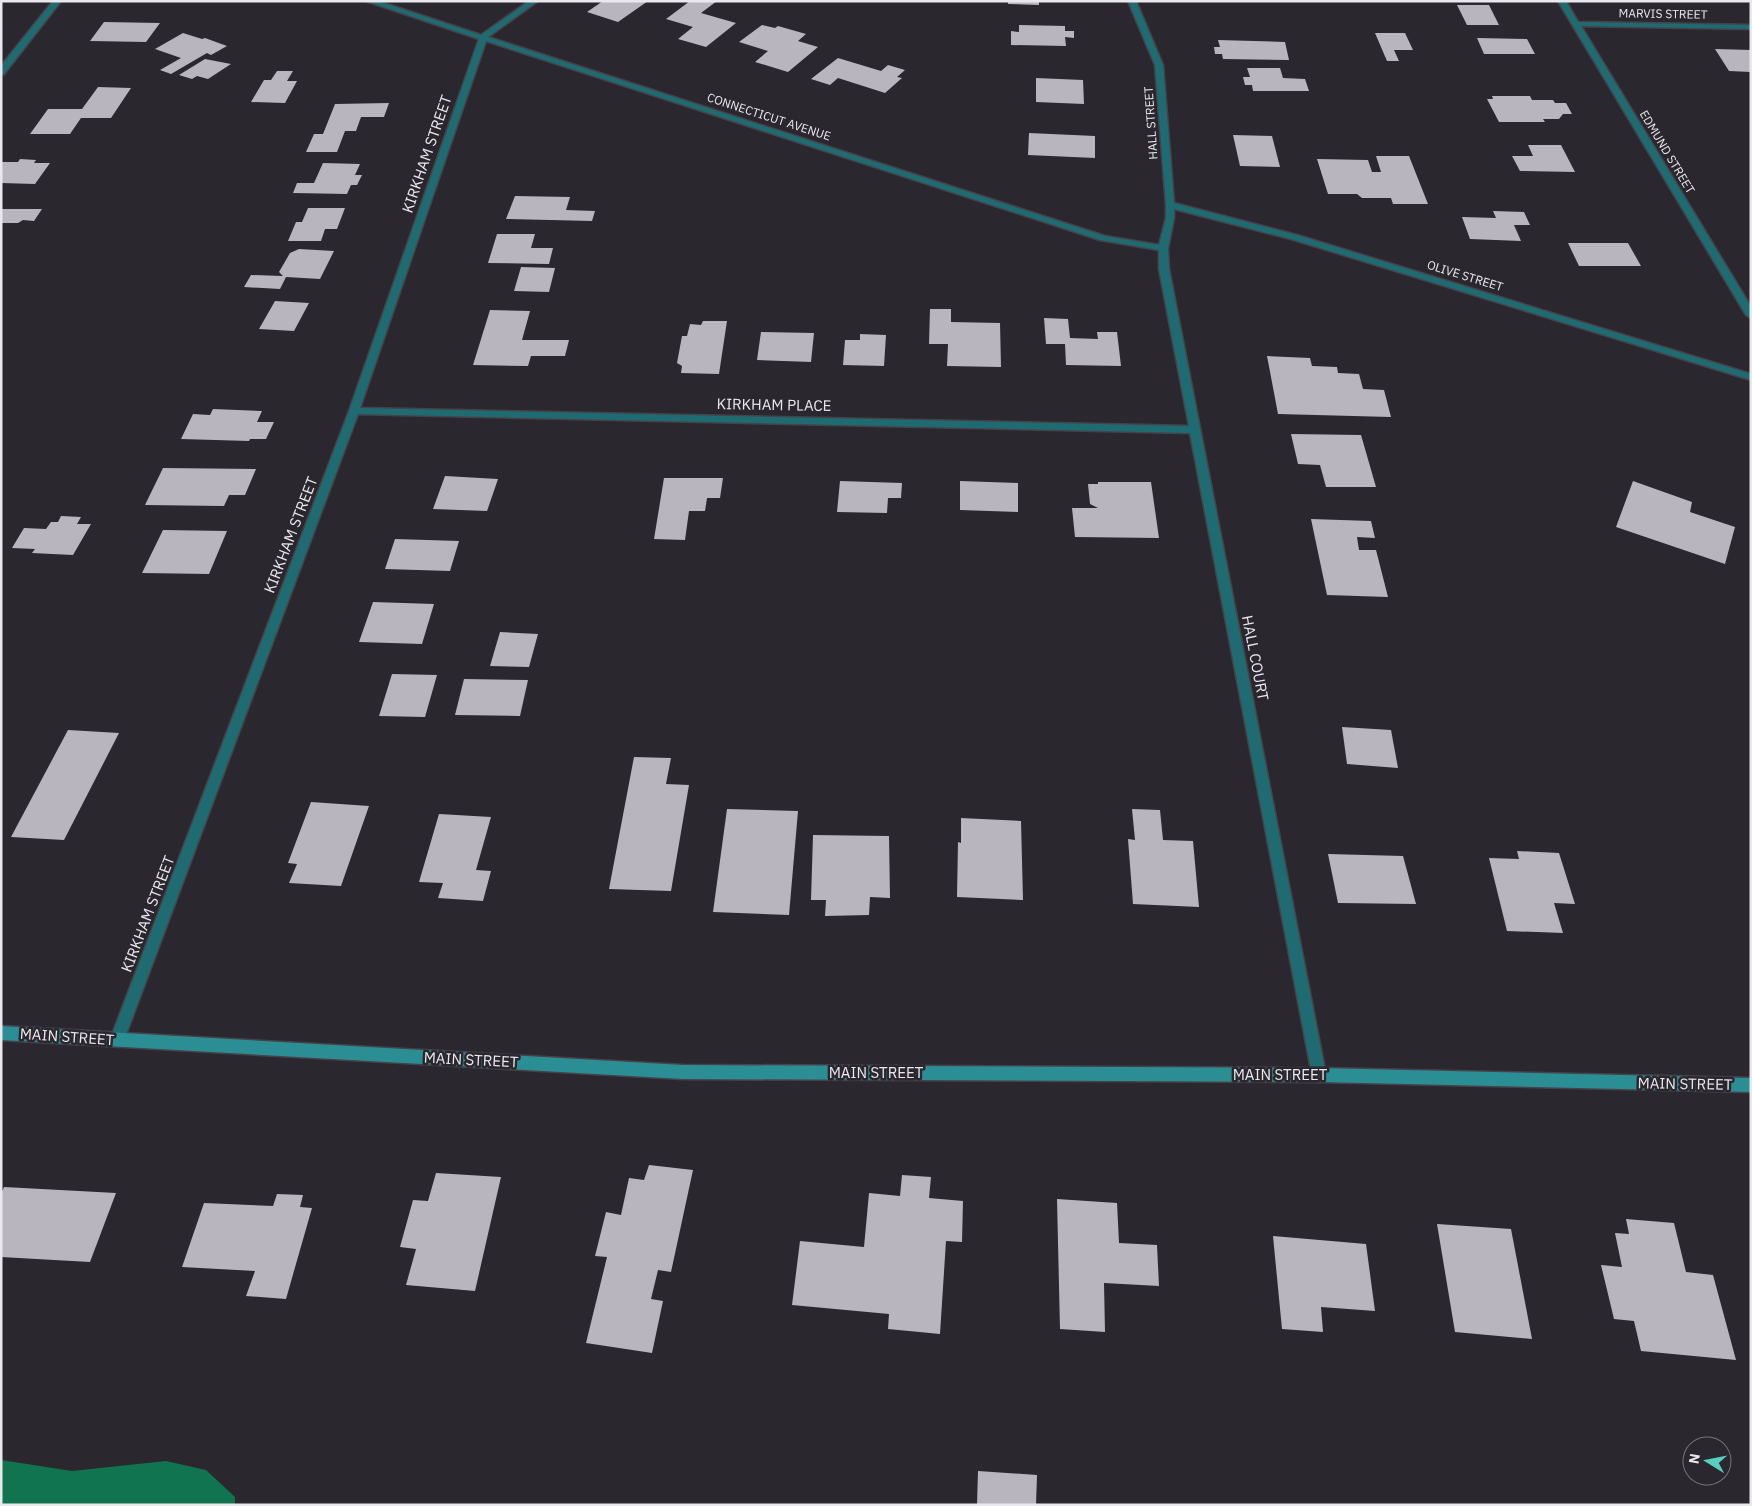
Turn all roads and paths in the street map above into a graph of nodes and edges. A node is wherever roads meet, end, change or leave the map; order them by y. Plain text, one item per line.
1 (57, 1) edge
2 (370, 1) edge
3 (534, 1) edge
4 (1132, 1) edge
5 (1562, 1) edge
6 (1575, 24) junction
7 (1751, 27) edge
8 (483, 36) junction
9 (1, 72) edge
10 (1170, 205) junction
11 (1163, 248) junction
12 (1751, 315) edge
13 (1751, 376) edge
14 (354, 410) junction
15 (1194, 430) junction
16 (1, 1033) edge
17 (117, 1040) junction
18 (1319, 1074) junction
19 (1751, 1085) edge

1 - 9 street
2 - 8 street, CONNECTICUT AVENUE
3 - 8 street
4 - 10 street, HALL STREET
5 - 6 street, EDMUND STREET
6 - 7 street, MARVIS STREET
6 - 12 street, EDMUND STREET
8 - 11 street, CONNECTICUT AVENUE
8 - 14 street, KIRKHAM STREET
10 - 11 street, HALL STREET
10 - 13 street, OLIVE STREET
11 - 15 street, HALL COURT
14 - 15 street, KIRKHAM PLACE
14 - 17 street, KIRKHAM STREET
15 - 18 street, HALL COURT
16 - 17 main road, MAIN STREET
17 - 18 main road, MAIN STREET
18 - 19 main road, MAIN STREET

